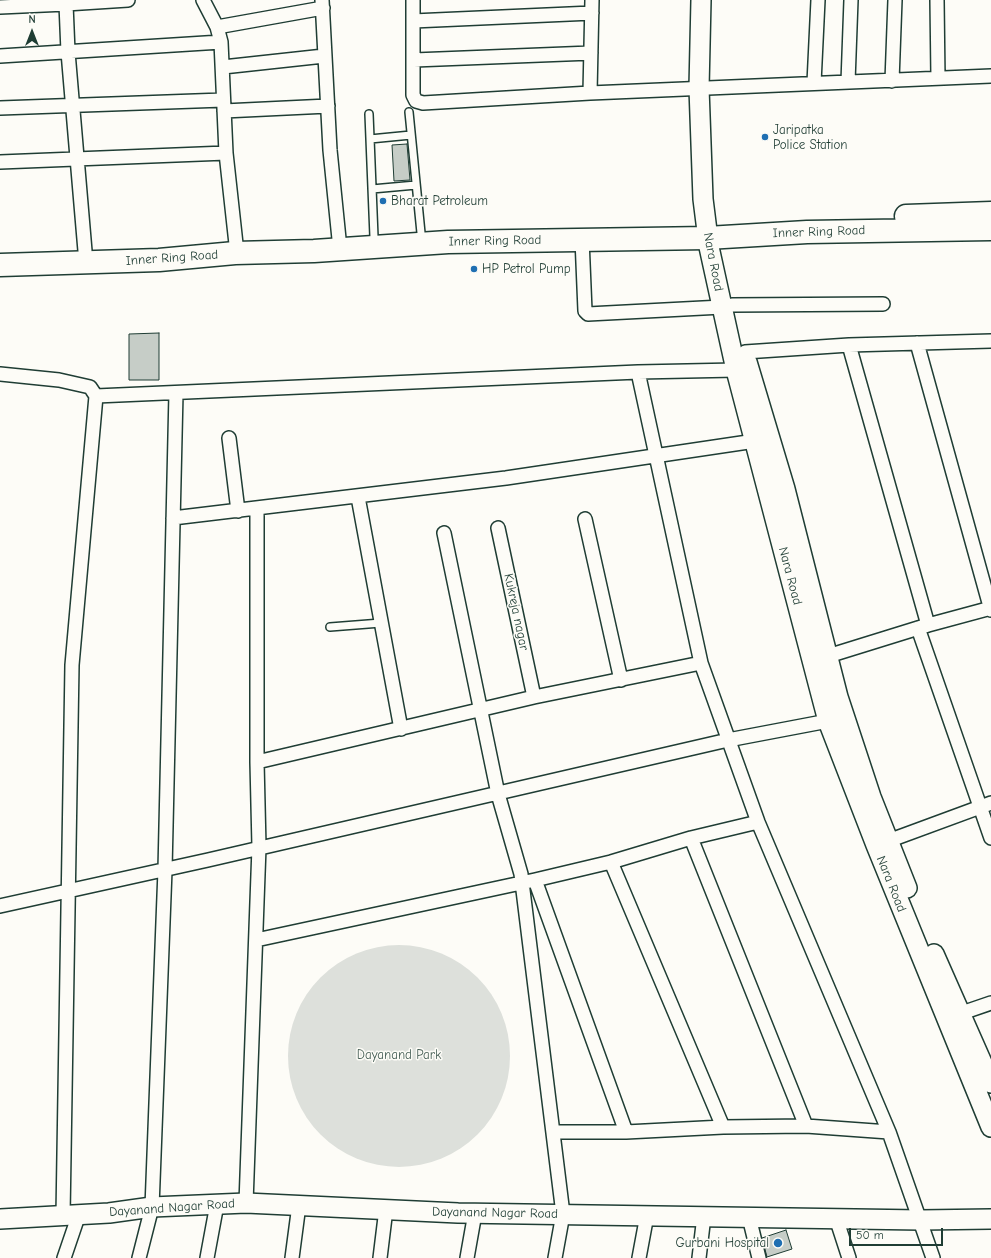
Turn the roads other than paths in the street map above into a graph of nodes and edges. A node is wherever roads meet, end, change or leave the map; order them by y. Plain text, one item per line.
1 (128, 0) edge
2 (203, 0) edge
3 (413, 0) edge
4 (701, 0) edge
5 (713, 0) edge
6 (818, 0) edge
7 (851, 0) edge
8 (895, 0) edge
9 (937, 0) edge
10 (66, 2) edge
11 (323, 4) edge
12 (0, 6) edge
13 (592, 6) edge
14 (413, 21) junction
15 (217, 27) junction
16 (221, 42) junction
17 (68, 52) junction
18 (591, 53) junction
19 (0, 56) edge
20 (324, 56) junction
21 (414, 60) junction
22 (223, 67) junction
23 (991, 76) edge
24 (938, 78) junction
25 (892, 81) junction
26 (848, 82) junction
27 (814, 83) junction
28 (705, 88) junction
29 (590, 93) junction
30 (73, 105) junction
31 (224, 105) junction
32 (328, 106) junction
33 (0, 108) edge
34 (409, 112) dead end
35 (369, 114) dead end
36 (411, 135) junction
37 (370, 139) junction
38 (226, 153) junction
39 (76, 159) junction
40 (0, 162) edge
41 (416, 185) junction
42 (372, 189) junction
43 (991, 213) edge
44 (991, 229) edge
45 (713, 230) junction
46 (421, 233) junction
47 (374, 237) junction
48 (338, 239) junction
49 (582, 239) junction
50 (236, 244) junction
51 (85, 251) junction
52 (0, 253) edge
53 (0, 265) edge
54 (883, 304) dead end
55 (727, 306) junction
56 (917, 343) junction
57 (990, 344) edge
58 (849, 345) junction
59 (745, 352) junction
60 (736, 370) junction
61 (638, 372) junction
62 (0, 374) edge
63 (176, 393) junction
64 (96, 396) junction
65 (229, 438) dead end
66 (754, 441) junction
67 (655, 456) junction
68 (358, 497) junction
69 (257, 508) junction
70 (238, 510) junction
71 (173, 518) junction
72 (585, 519) dead end
73 (498, 528) dead end
74 (444, 533) dead end
75 (991, 608) edge
76 (381, 623) junction
77 (923, 626) junction
78 (330, 627) dead end
79 (828, 656) junction
80 (700, 663) junction
81 (620, 680) junction
82 (534, 697) junction
83 (480, 710) junction
84 (828, 721) junction
85 (400, 729) junction
86 (728, 740) junction
87 (257, 762) junction
88 (498, 794) junction
89 (985, 805) edge
90 (758, 822) junction
91 (691, 838) junction
92 (991, 838) edge
93 (888, 841) junction
94 (259, 847) junction
95 (611, 862) junction
96 (165, 870) junction
97 (528, 882) junction
98 (69, 891) junction
99 (0, 906) edge
100 (256, 940) junction
101 (991, 1003) edge
102 (953, 1016) junction
103 (991, 1083) edge
104 (806, 1126) junction
105 (723, 1127) junction
106 (991, 1127) edge
107 (553, 1132) junction
108 (626, 1132) junction
109 (889, 1132) junction
110 (246, 1203) junction
111 (217, 1204) junction
112 (299, 1205) junction
113 (152, 1207) junction
114 (386, 1209) junction
115 (475, 1213) junction
116 (563, 1214) junction
117 (71, 1215) junction
118 (647, 1215) junction
119 (704, 1216) junction
120 (749, 1217) junction
121 (836, 1218) junction
122 (0, 1219) edge
123 (991, 1219) edge
124 (921, 1220) junction
125 (64, 1258) edge
126 (139, 1258) edge
127 (207, 1258) edge
128 (292, 1258) edge
129 (380, 1258) edge
130 (467, 1258) edge
131 (555, 1258) edge
132 (639, 1258) edge
133 (699, 1258) edge
134 (759, 1258) edge
135 (849, 1258) edge
136 (933, 1258) edge

1 - 10 street
2 - 15 street
3 - 14 street
4 - 28 main road, Nara Road
5 - 28 main road, Nara Road
6 - 27 street
7 - 26 street
8 - 25 street
9 - 24 street
10 - 12 street
10 - 17 street
11 - 15 street
11 - 20 street
13 - 14 street
13 - 18 street
14 - 21 street
15 - 16 street
16 - 17 street
16 - 22 street
17 - 19 street
17 - 30 street
18 - 21 street
18 - 29 street
20 - 22 street
20 - 32 street
21 - 29 street
22 - 31 street
23 - 24 street
24 - 25 street
25 - 26 street
26 - 27 street
27 - 28 street
28 - 29 street
28 - 45 main road, Nara Road
30 - 31 street
30 - 33 street
30 - 39 street
31 - 32 street
31 - 38 street
32 - 48 street
34 - 36 lane
35 - 37 lane
36 - 37 lane
36 - 41 lane
37 - 42 lane
38 - 39 street
38 - 50 street
39 - 40 street
39 - 51 street
41 - 42 lane
41 - 46 lane
42 - 47 lane
43 - 45 highway, Inner Ring Road
44 - 45 highway, Inner Ring Road
45 - 46 highway, Inner Ring Road
45 - 49 highway, Inner Ring Road
45 - 55 main road, Nara Road
46 - 47 highway, Inner Ring Road
47 - 48 highway, Inner Ring Road
48 - 50 highway, Inner Ring Road
49 - 53 highway, Inner Ring Road
49 - 55 street
50 - 51 highway, Inner Ring Road
51 - 52 highway, Inner Ring Road
54 - 55 street
55 - 59 main road, Nara Road
55 - 60 main road, Nara Road
56 - 57 street
56 - 58 street
56 - 75 street
58 - 59 street
58 - 77 street
59 - 79 main road, Nara Road
60 - 61 street
60 - 66 main road, Nara Road
61 - 63 street
61 - 67 street
62 - 64 street
63 - 64 street
63 - 71 street
64 - 98 street
65 - 70 street
66 - 67 street
66 - 84 main road, Nara Road
67 - 68 street
67 - 80 street
68 - 69 street
68 - 76 street
69 - 70 street
69 - 87 street
70 - 71 street
71 - 96 street
72 - 81 street
73 - 82 street, Kukreja nagar
74 - 83 street
75 - 77 street
76 - 78 lane
76 - 85 street
77 - 79 street
77 - 89 street
79 - 93 main road, Nara Road
80 - 81 street
80 - 86 street
81 - 82 street
82 - 83 street
83 - 85 street
83 - 88 street
84 - 86 street
84 - 102 main road, Nara Road
85 - 87 street
86 - 88 street
86 - 90 street
87 - 94 street
88 - 94 street
88 - 97 street
89 - 92 street
89 - 93 street
90 - 91 street
90 - 109 street
91 - 95 street
91 - 104 street
93 - 102 main road, Nara Road
94 - 96 street
94 - 100 street
95 - 97 street
95 - 105 street
96 - 98 street
96 - 113 street
97 - 100 street
97 - 107 street
97 - 108 street
98 - 99 street
98 - 117 street
100 - 110 street
101 - 102 street
102 - 103 main road
102 - 106 main road, Nara Road
104 - 105 street
104 - 109 street
105 - 108 street
107 - 108 street
107 - 116 street
109 - 124 street
110 - 111 main road, Dayanand Nagar Road
110 - 112 main road, Dayanand Nagar Road
111 - 113 main road, Dayanand Nagar Road
111 - 127 street
112 - 114 main road, Dayanand Nagar Road
112 - 128 street
113 - 117 main road, Dayanand Nagar Road
113 - 126 street
114 - 115 main road, Dayanand Nagar Road
114 - 129 street
115 - 116 main road, Dayanand Nagar Road
115 - 130 street
116 - 118 main road, Dayanand Nagar Road
116 - 131 street
117 - 122 main road, Dayanand Nagar Road
117 - 125 street
118 - 119 main road, Dayanand Nagar Road
118 - 132 street
119 - 120 main road, Dayanand Nagar Road
119 - 133 street
120 - 121 main road, Dayanand Nagar Road
120 - 134 street
121 - 124 main road, Dayanand Nagar Road
121 - 135 street
123 - 124 main road, Dayanand Nagar Road
124 - 136 street

